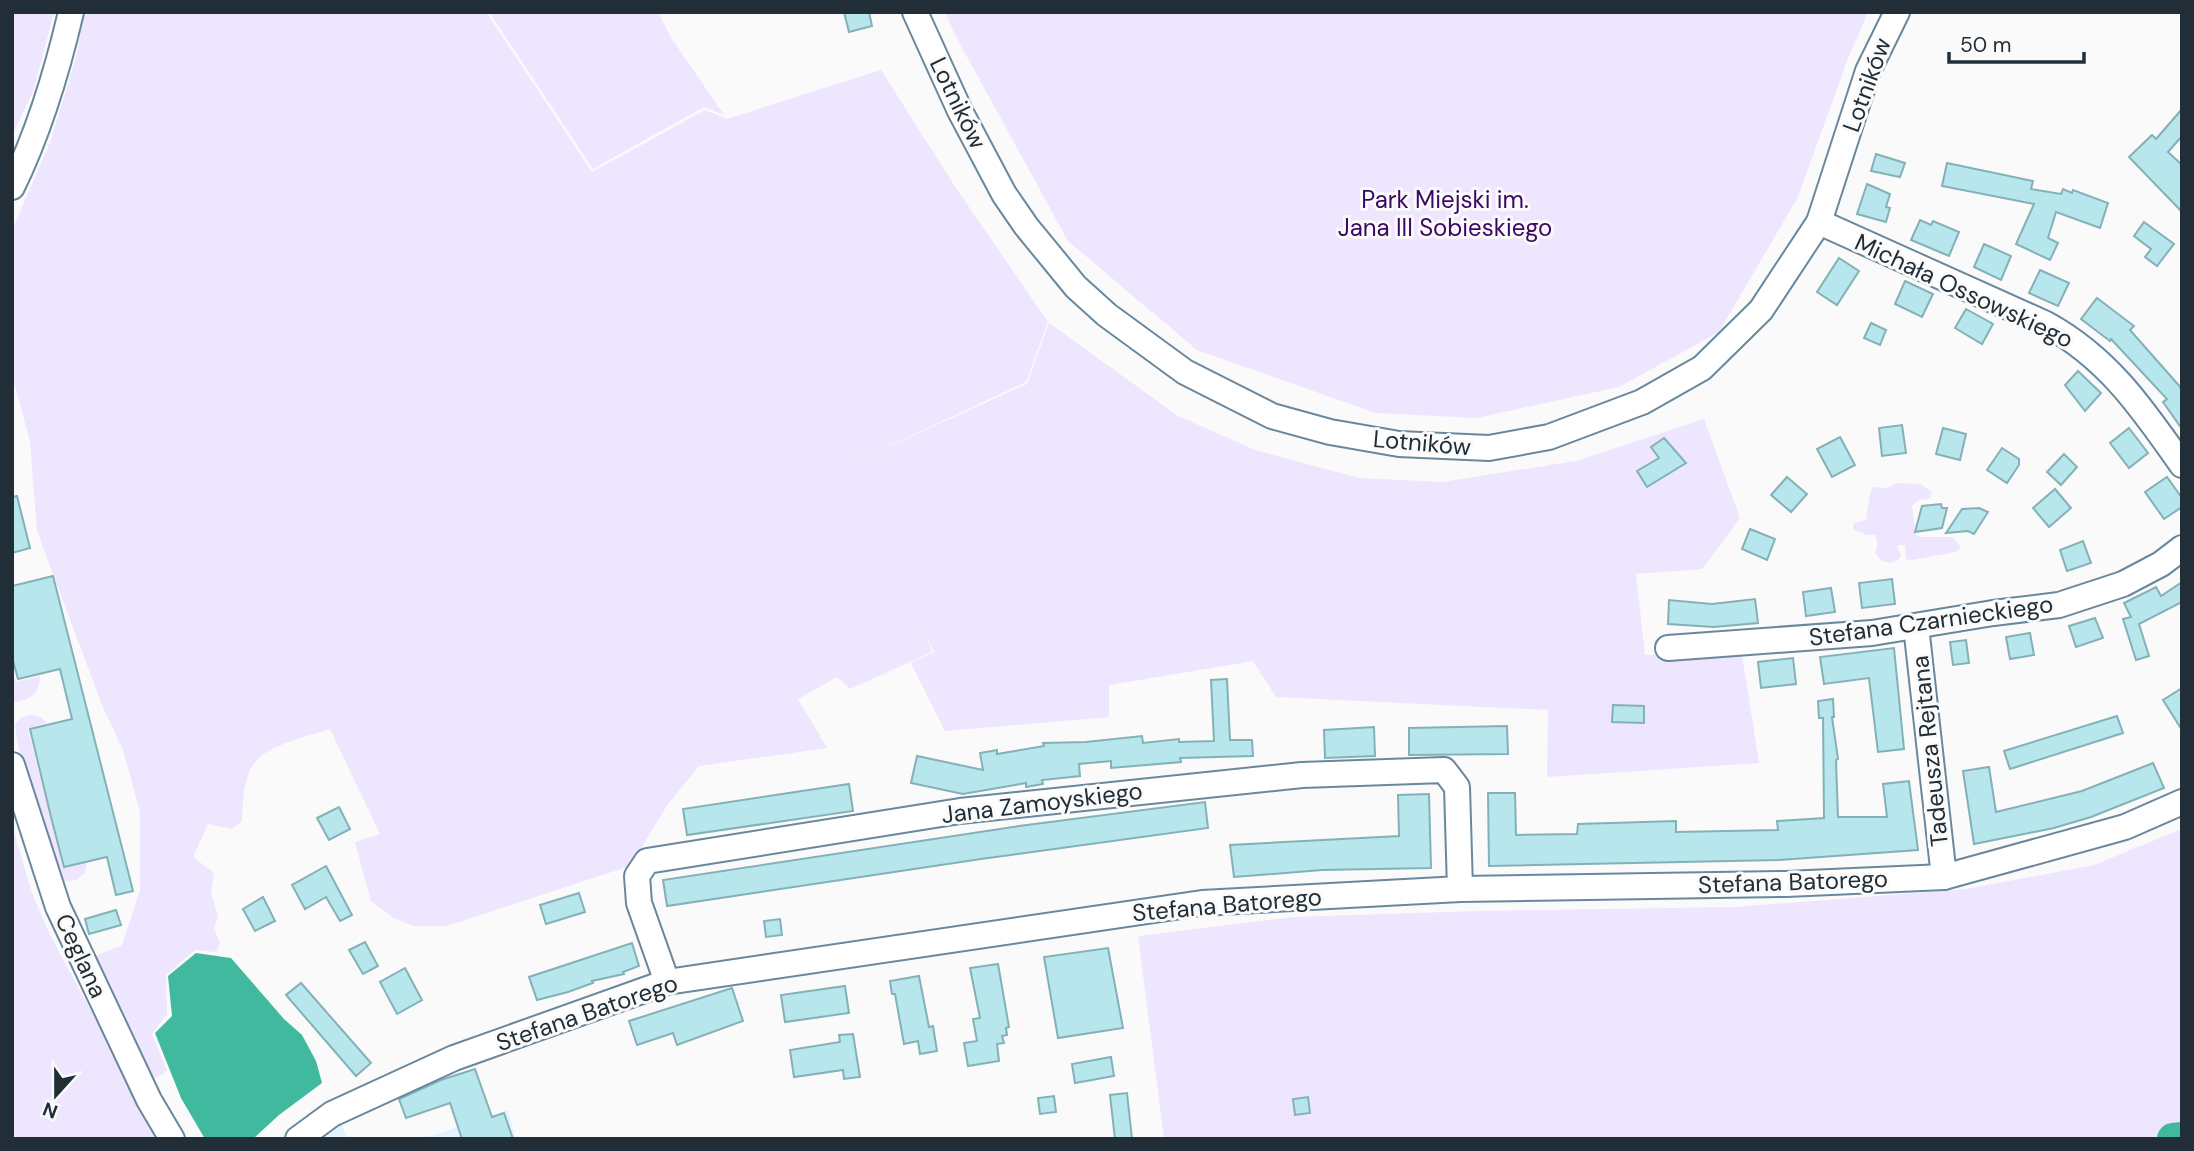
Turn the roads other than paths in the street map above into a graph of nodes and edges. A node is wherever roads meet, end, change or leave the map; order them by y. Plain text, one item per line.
1 (71, 12) edge
2 (915, 12) edge
3 (1897, 12) edge
4 (14, 184) edge
5 (1819, 222) junction
6 (2182, 465) edge
7 (2182, 548) edge
8 (1916, 626) junction
9 (1668, 648) dead end
10 (12, 765) edge
11 (2182, 802) edge
12 (1944, 877) junction
13 (1460, 889) junction
14 (667, 982) junction
15 (172, 1139) edge
16 (298, 1139) edge

1 - 4 street
2 - 5 street, Lotników
3 - 5 street, Lotników
5 - 6 street, Michała Ossowskiego
7 - 8 street, Stefana Czarnieckiego
8 - 9 street, Stefana Czarnieckiego
8 - 12 street, Tadeusza Rejtana
10 - 15 street, Ceglana
11 - 12 street, Stefana Batorego
12 - 13 street, Stefana Batorego
13 - 14 street, Stefana Batorego
13 - 14 street, Jana Zamoyskiego
14 - 16 street, Stefana Batorego

